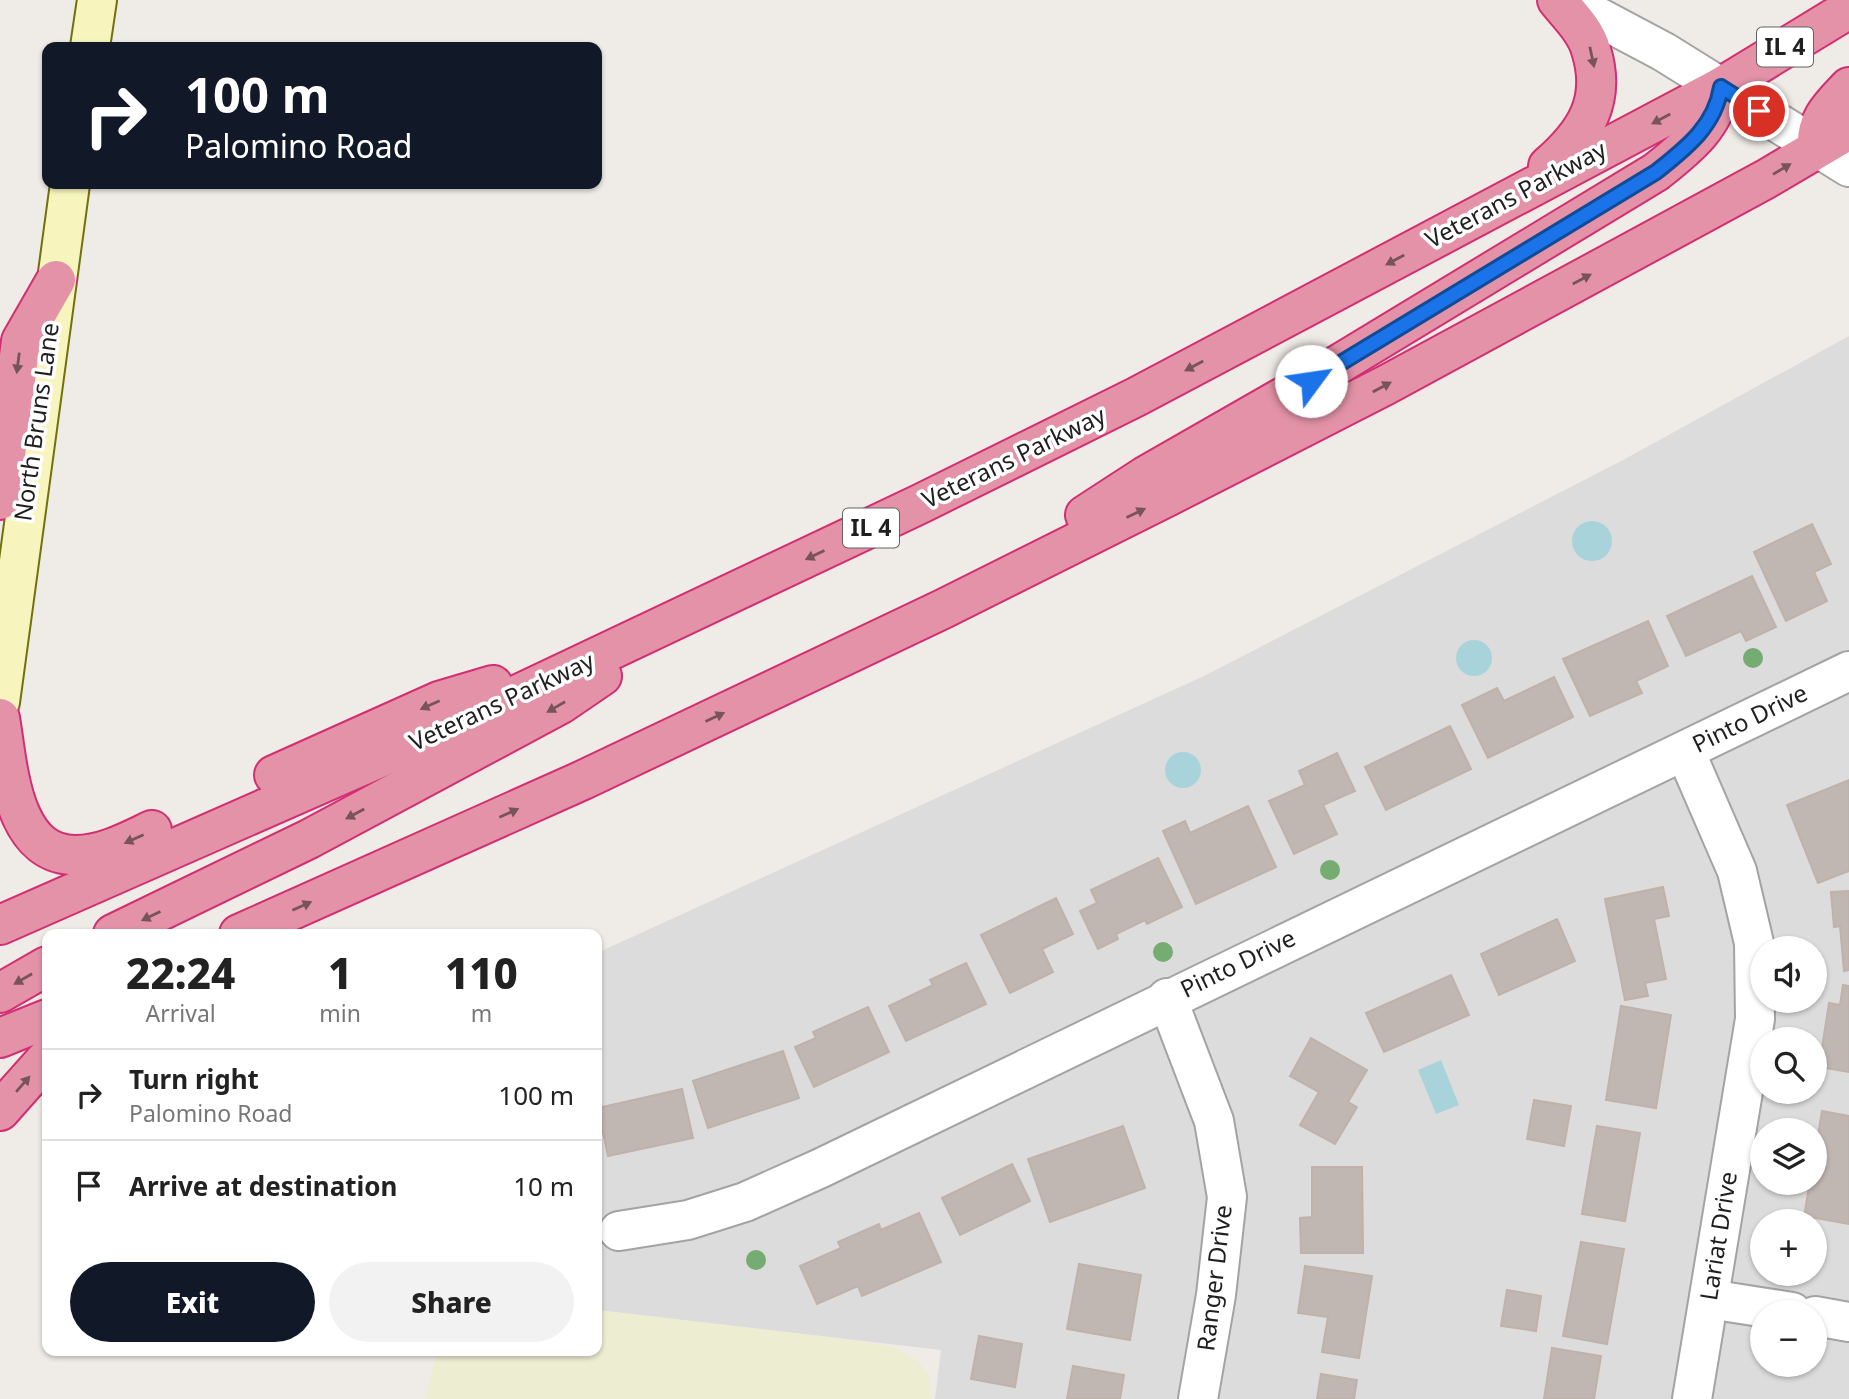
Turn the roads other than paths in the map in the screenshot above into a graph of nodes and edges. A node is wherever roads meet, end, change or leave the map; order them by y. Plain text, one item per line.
1 (97, 0) edge
2 (1557, 0) edge
3 (1566, 0) edge
4 (1849, 9) edge
5 (91, 42) edge
6 (1721, 87) junction
7 (1849, 87) edge
8 (1838, 148) edge
9 (69, 189) edge
10 (1507, 201) junction
11 (56, 279) junction
12 (0, 500) edge
13 (943, 608) junction
14 (693, 613) junction
15 (613, 650) junction
16 (1849, 671) edge
17 (0, 702) edge
18 (0, 718) edge
19 (1685, 751) junction
20 (0, 925) edge
21 (123, 929) edge
22 (250, 929) edge
23 (42, 969) edge
24 (0, 993) edge
25 (1167, 998) junction
26 (42, 1021) edge
27 (0, 1038) edge
28 (42, 1064) edge
29 (0, 1111) edge
30 (619, 1231) dead end
31 (1709, 1299) junction
32 (1750, 1305) edge
33 (1827, 1318) edge
34 (1849, 1322) edge
35 (1198, 1399) edge
36 (1692, 1399) edge

1 - 5 main road
2 -> 10 highway
3 - 6 street
4 - 6 highway, Veterans Parkway / IL 4
6 - 8 street
6 -> 10 highway, Veterans Parkway / IL 4
6 - 13 highway
7 - 8 highway
13 -> 8 highway
9 - 11 main road, North Bruns Lane
10 -> 14 highway, Veterans Parkway / IL 4
11 -> 12 highway
11 - 17 main road, North Bruns Lane
22 -> 13 highway
14 - 15 highway, Veterans Parkway / IL 4
14 -> 21 highway
15 -> 18 highway
15 - 20 highway, Veterans Parkway / IL 4
16 - 19 street, Pinto Drive
19 - 25 street, Pinto Drive
19 - 31 street, Lariat Drive
23 -> 24 highway
25 - 30 street, Pinto Drive
25 - 35 street, Ranger Drive
26 - 27 highway
29 -> 28 highway
31 - 32 street
31 - 36 street, Lariat Drive
33 - 34 street

